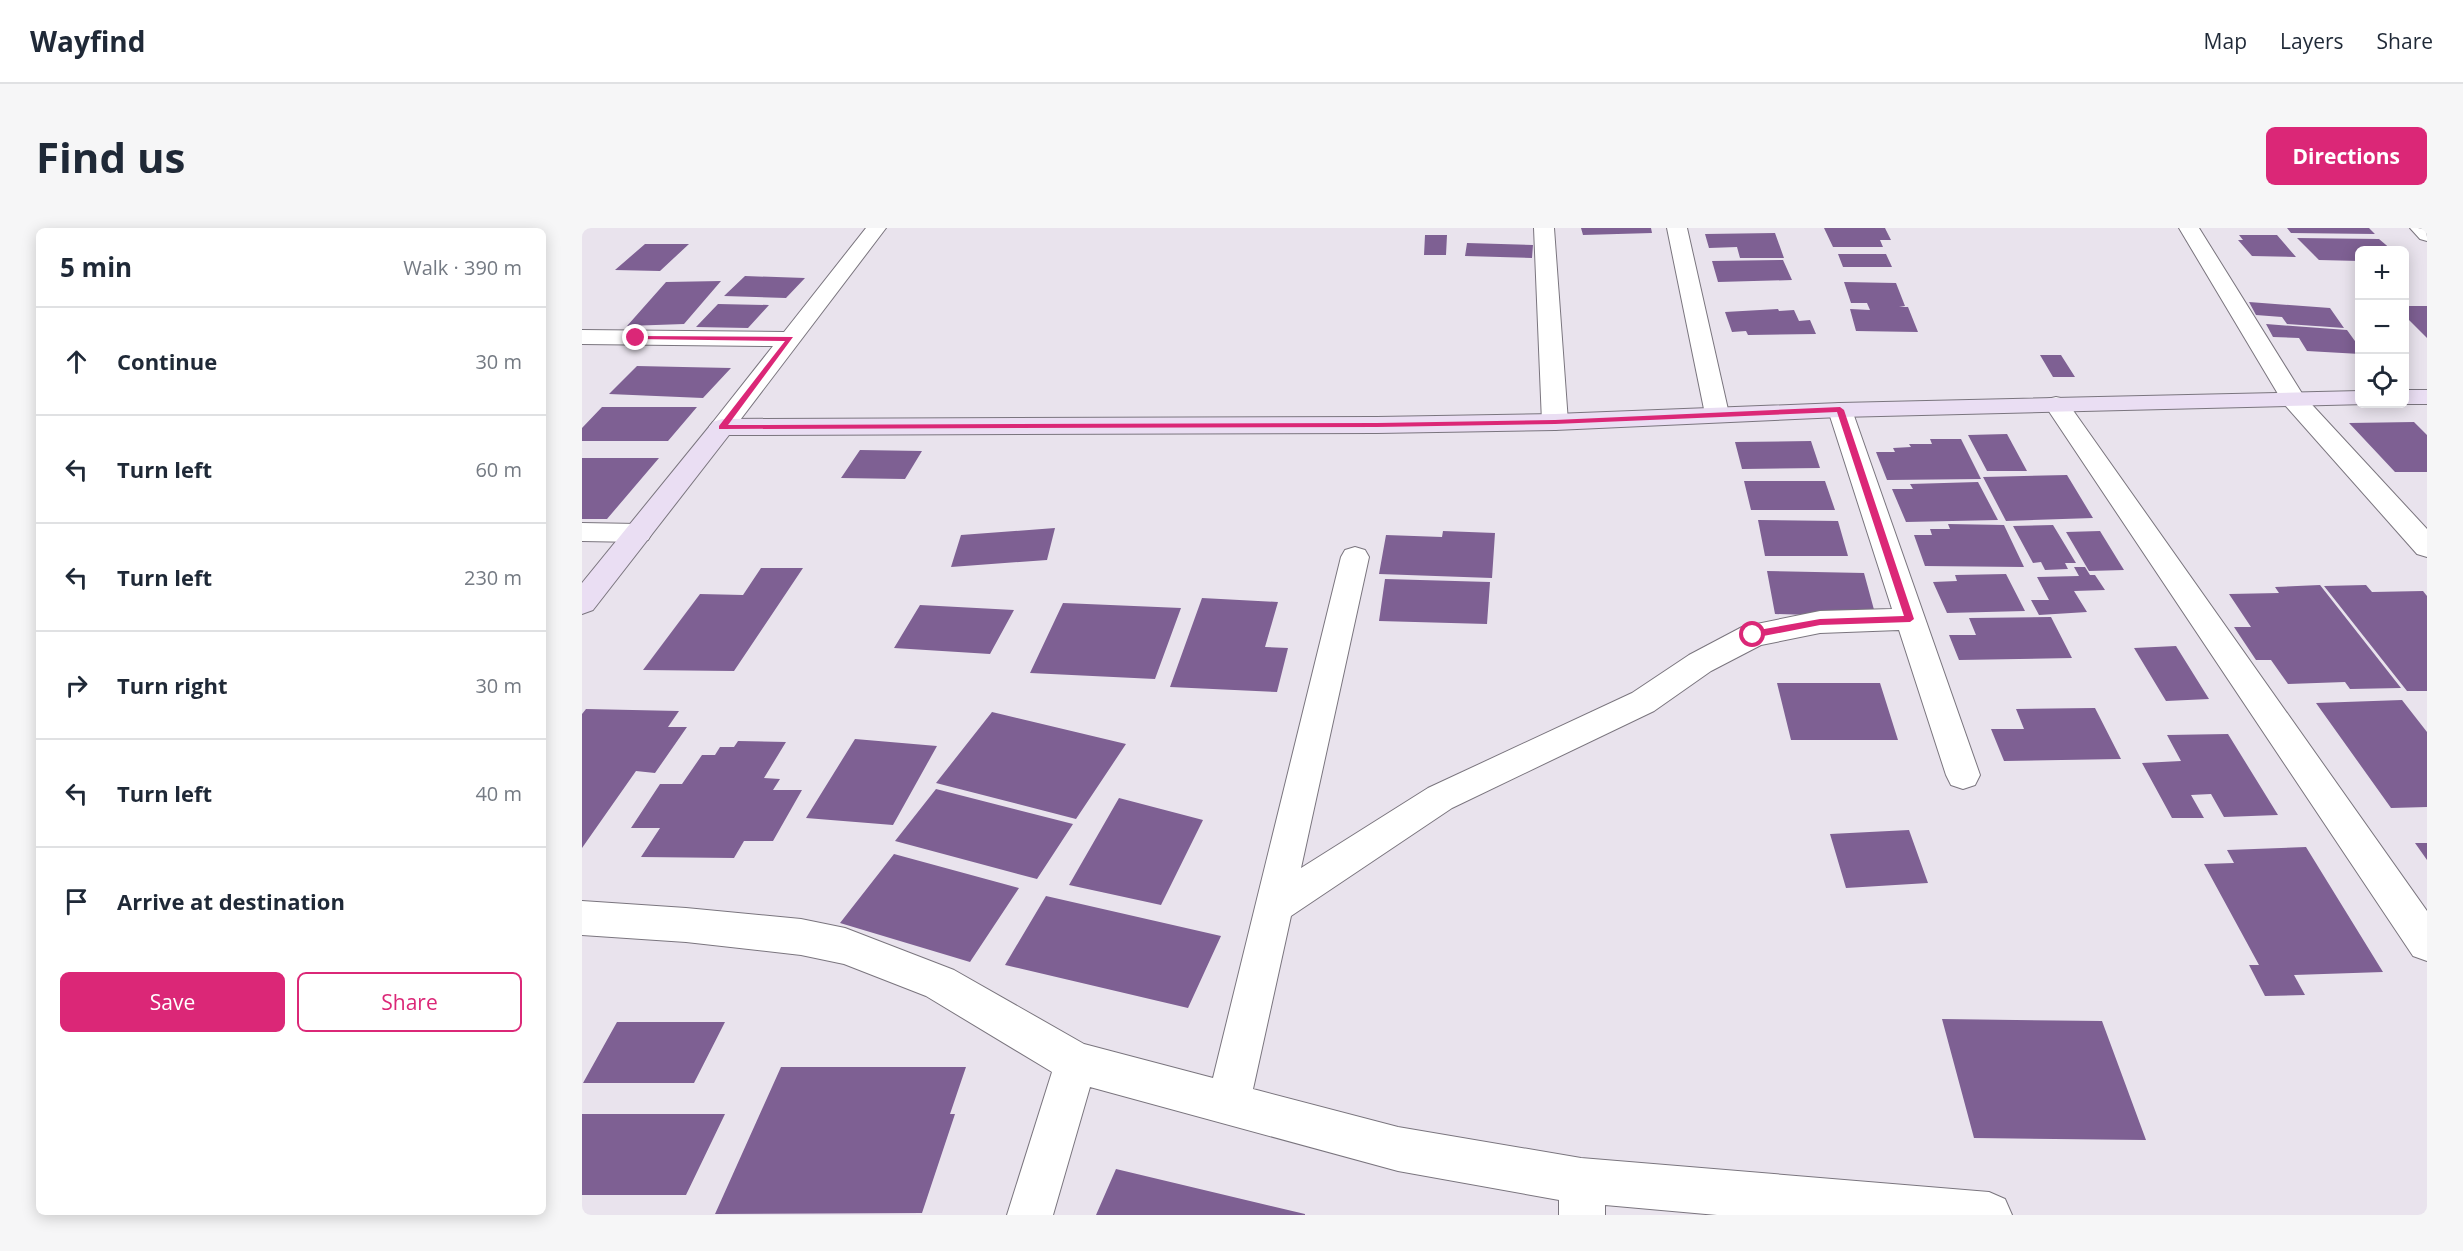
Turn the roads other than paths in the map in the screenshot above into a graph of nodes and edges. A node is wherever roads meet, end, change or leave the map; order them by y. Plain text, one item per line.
1 (876, 228) edge
2 (1544, 228) edge
3 (1677, 228) edge
4 (2189, 228) edge
5 (2420, 228) edge
6 (2427, 235) edge
7 (582, 337) edge
8 (790, 339) junction
9 (2409, 397) edge
10 (2427, 397) edge
11 (2355, 398) edge
12 (2293, 399) junction
13 (2056, 404) junction
14 (1840, 410) junction
15 (1717, 414) junction
16 (1555, 422) junction
17 (722, 427) junction
18 (582, 532) edge
19 (638, 533) junction
20 (2427, 547) edge
21 (1355, 557) dead end
22 (582, 603) edge
23 (1910, 619) junction
24 (1963, 775) dead end
25 (1274, 906) junction
26 (583, 920) edge
27 (2427, 943) edge
28 (1076, 1064) junction
29 (1228, 1104) junction
30 (1582, 1198) edge
31 (1030, 1215) edge
32 (1989, 1215) edge

1 - 8 street
2 - 16 street
3 - 15 street
4 - 12 street
5 - 6 street
7 - 8 street
8 - 17 street
9 - 10 street
11 - 12 street
12 - 13 street
12 - 20 street
13 - 14 street
13 - 27 street
14 - 15 street
14 - 23 street
15 - 16 street
16 - 17 street
17 - 19 street
18 - 19 street
19 - 22 street
21 - 25 street
23 - 24 street
23 - 25 street
25 - 29 street
26 - 28 street
28 - 29 street
28 - 31 street
29 - 30 street
30 - 32 street

